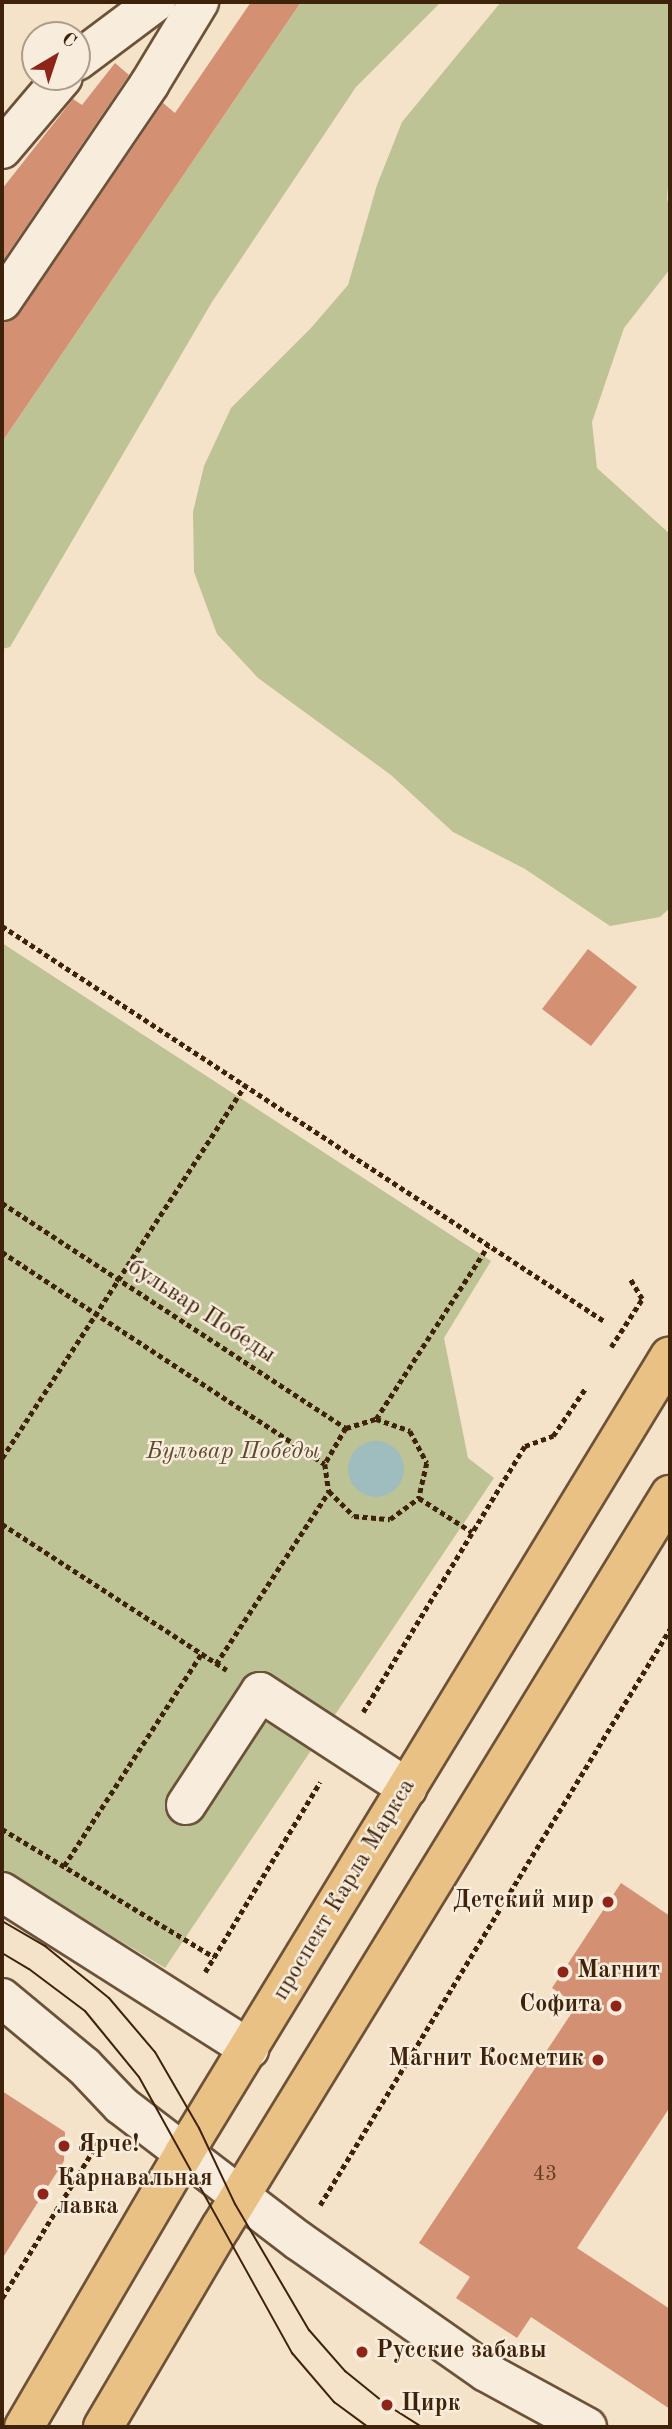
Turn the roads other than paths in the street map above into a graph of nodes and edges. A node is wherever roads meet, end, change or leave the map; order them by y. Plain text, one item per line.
1 (156, 2) edge
2 (199, 2) edge
3 (91, 51) edge
4 (51, 91) edge
5 (2, 149) edge
6 (2, 301) edge
7 (670, 1356) edge
8 (670, 1495) edge
9 (407, 1788) junction
10 (186, 1805) dead end
11 (2, 1892) edge
12 (2, 1998) edge
13 (249, 2049) junction
14 (184, 2153) junction
15 (241, 2196) junction
16 (24, 2427) edge
17 (103, 2427) edge
18 (587, 2427) edge

1 - 3 street
2 - 6 street
4 - 5 street
7 - 9 main road, проспект Карла Маркса
8 - 15 main road
9 - 10 street
9 - 13 main road, проспект Карла Маркса
11 - 13 street
12 - 14 street
13 - 14 main road, проспект Карла Маркса
14 - 15 street
14 - 16 main road, проспект Карла Маркса
15 - 17 main road
15 - 18 street

